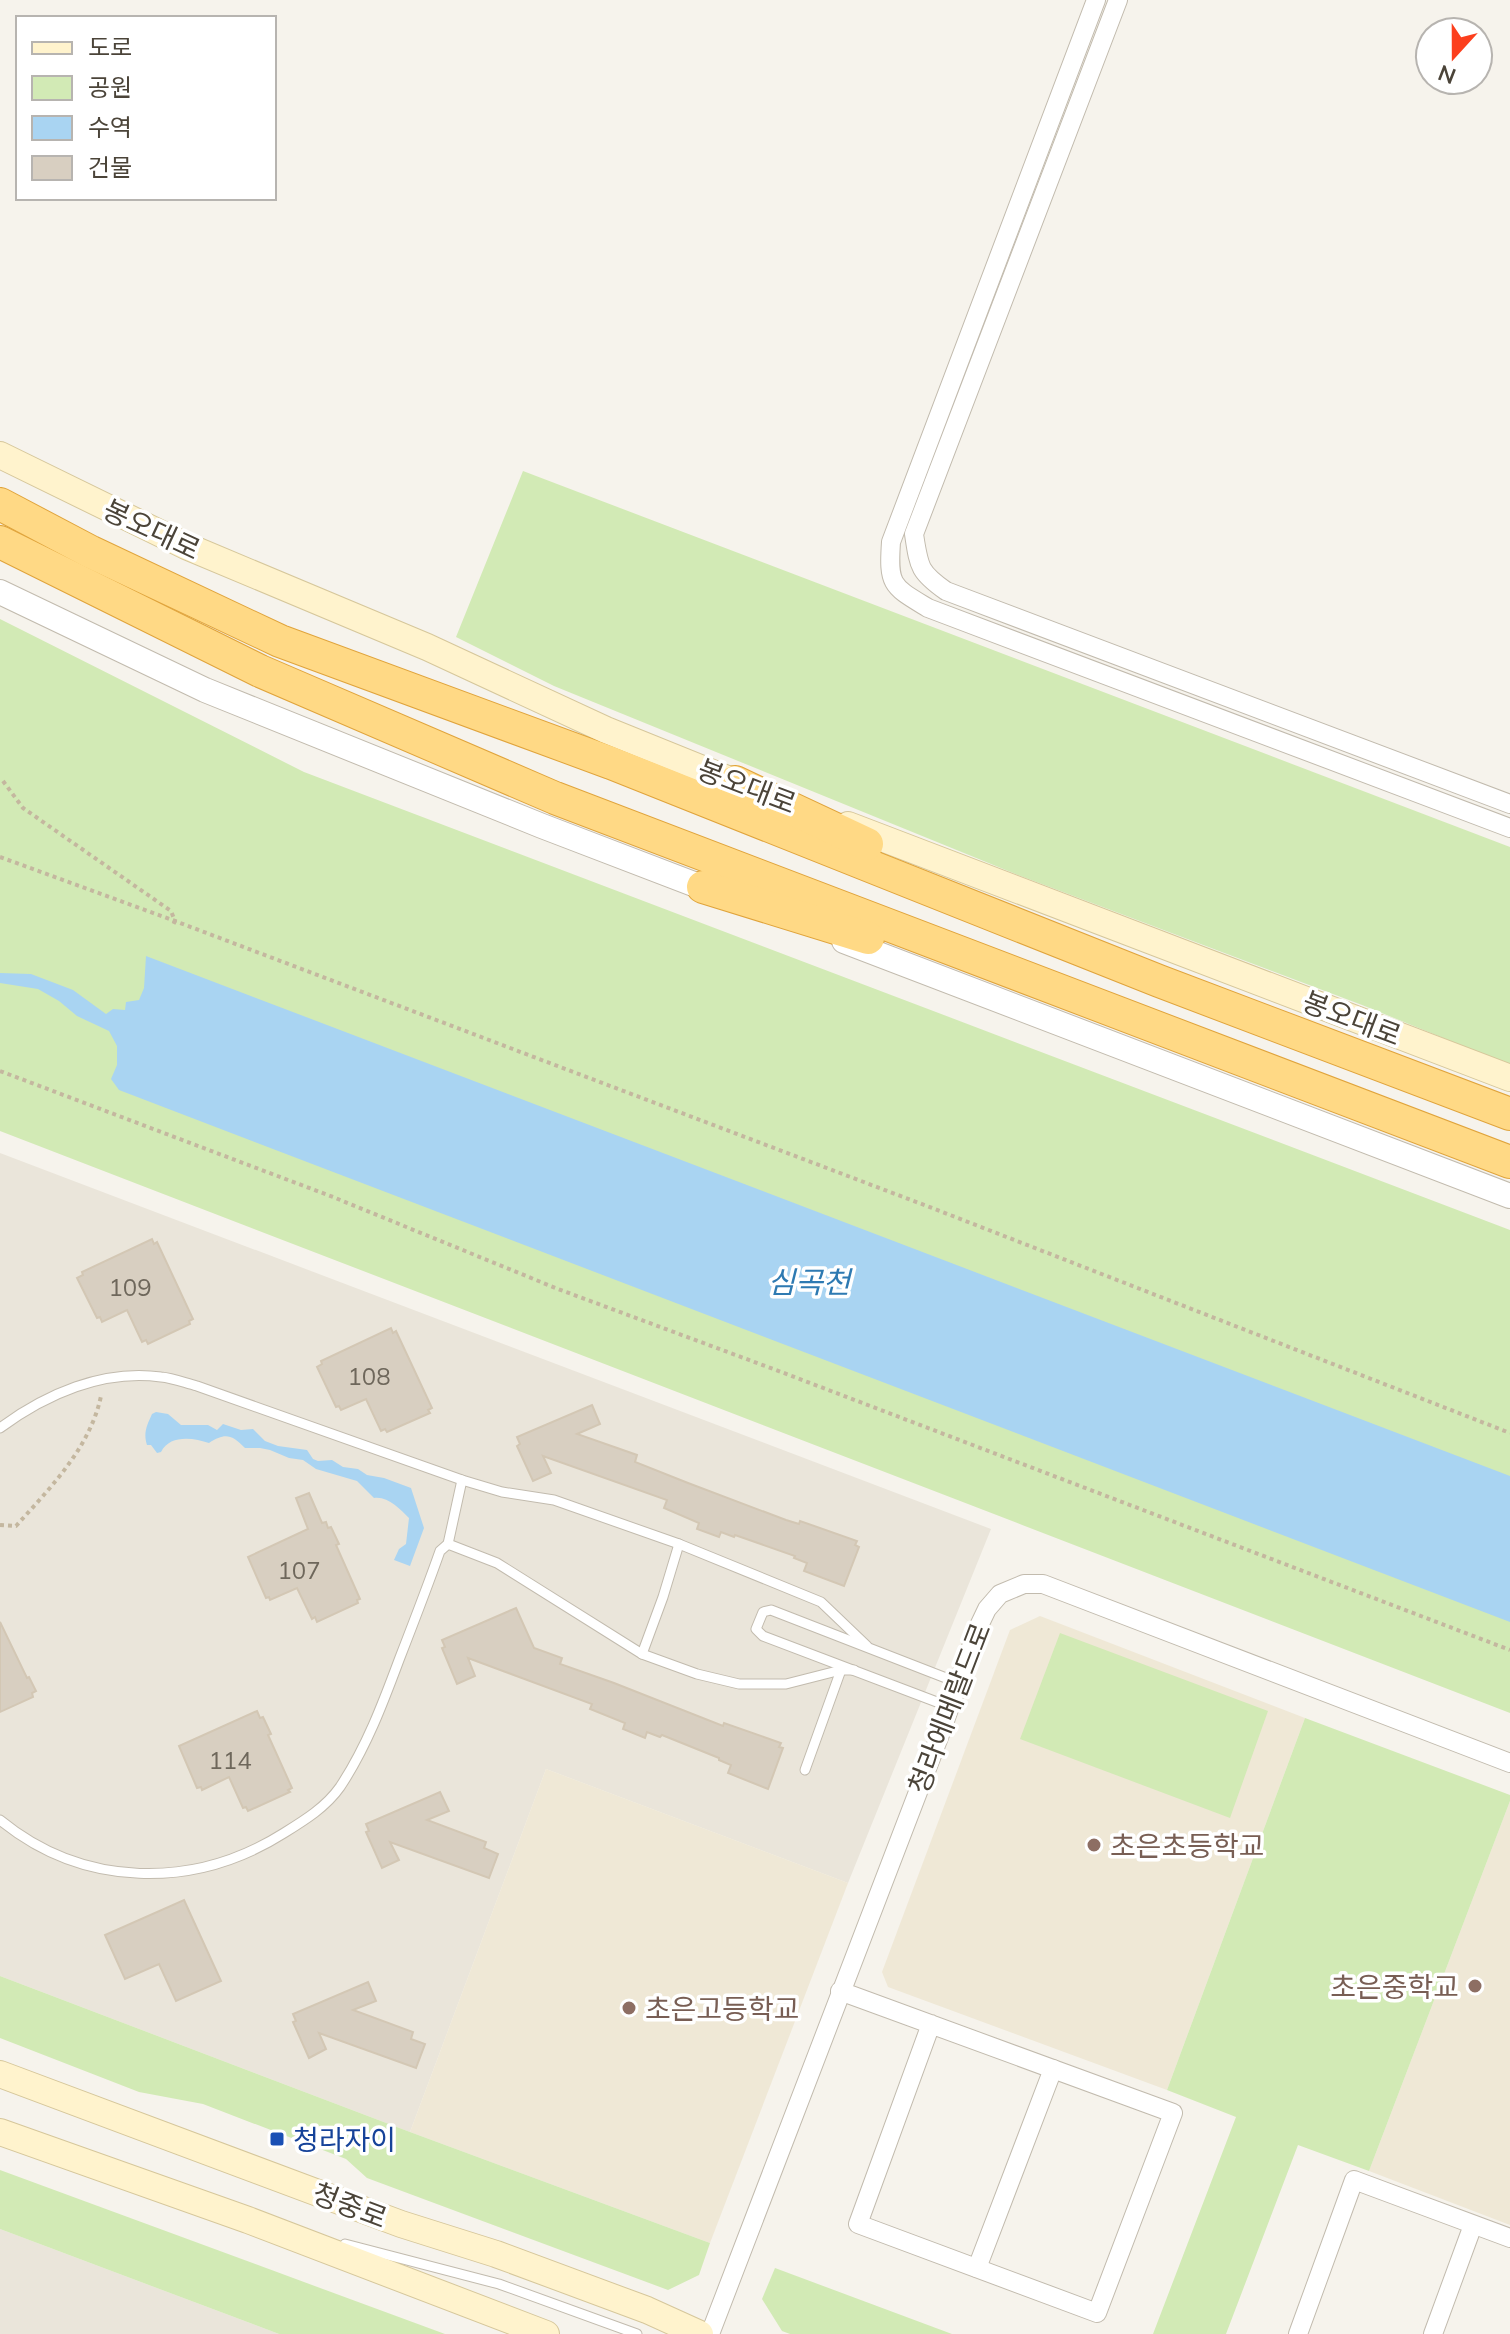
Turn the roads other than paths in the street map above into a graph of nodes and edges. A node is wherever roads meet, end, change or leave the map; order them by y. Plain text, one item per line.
1 (1096, 0) edge
2 (1118, 0) edge
3 (0, 455) edge
4 (0, 504) edge
5 (0, 542) edge
6 (0, 592) edge
7 (735, 782) junction
8 (1510, 804) edge
9 (1510, 828) edge
10 (703, 887) junction
11 (1159, 981) junction
12 (1257, 1017) junction
13 (1142, 1022) junction
14 (1236, 1058) junction
15 (1510, 1078) edge
16 (1510, 1096) edge
17 (1510, 1114) edge
18 (1510, 1162) edge
19 (1510, 1184) edge
20 (1510, 1196) edge
21 (0, 1428) edge
22 (462, 1480) junction
23 (448, 1544) junction
24 (679, 1544) junction
25 (867, 1646) junction
26 (642, 1654) junction
27 (841, 1670) junction
28 (854, 1670) junction
29 (956, 1685) junction
30 (950, 1707) junction
31 (1510, 1763) edge
32 (805, 1770) dead end
33 (0, 1820) edge
34 (840, 1991) junction
35 (931, 2024) junction
36 (1053, 2069) junction
37 (0, 2074) edge
38 (0, 2132) edge
39 (248, 2220) junction
40 (1473, 2225) junction
41 (1510, 2238) edge
42 (977, 2268) junction
43 (546, 2334) edge
44 (637, 2334) edge
45 (700, 2334) edge
46 (710, 2334) edge
47 (1298, 2334) edge
48 (1433, 2334) edge

1 - 9 street
2 - 8 street
3 - 7 main road, 봉오대로
4 - 11 highway, 봉오대로
5 - 13 highway
6 - 10 street
7 - 11 highway
7 - 15 main road, 봉오대로
10 - 13 highway
10 - 20 street
11 - 12 highway, 봉오대로
12 - 16 highway
12 - 17 highway, 봉오대로
13 - 14 highway
14 - 18 highway
14 - 19 highway
21 - 22 lane
22 - 23 lane
22 - 24 lane
23 - 26 lane
23 - 33 lane
24 - 25 lane
24 - 26 lane
25 - 28 lane
25 - 29 lane
26 - 27 lane
27 - 28 lane
27 - 32 lane
28 - 30 lane
29 - 30 street, 청라에메랄드로
29 - 31 street, 청라에메랄드로
30 - 34 street, 청라에메랄드로
34 - 35 street
34 - 46 street, 청라에메랄드로
35 - 36 street
35 - 42 street
36 - 42 street
36 - 42 street
37 - 45 main road, 청중로
38 - 39 main road, 청중로
39 - 43 main road, 청중로
39 - 44 lane
40 - 41 street
40 - 47 street
40 - 48 street

